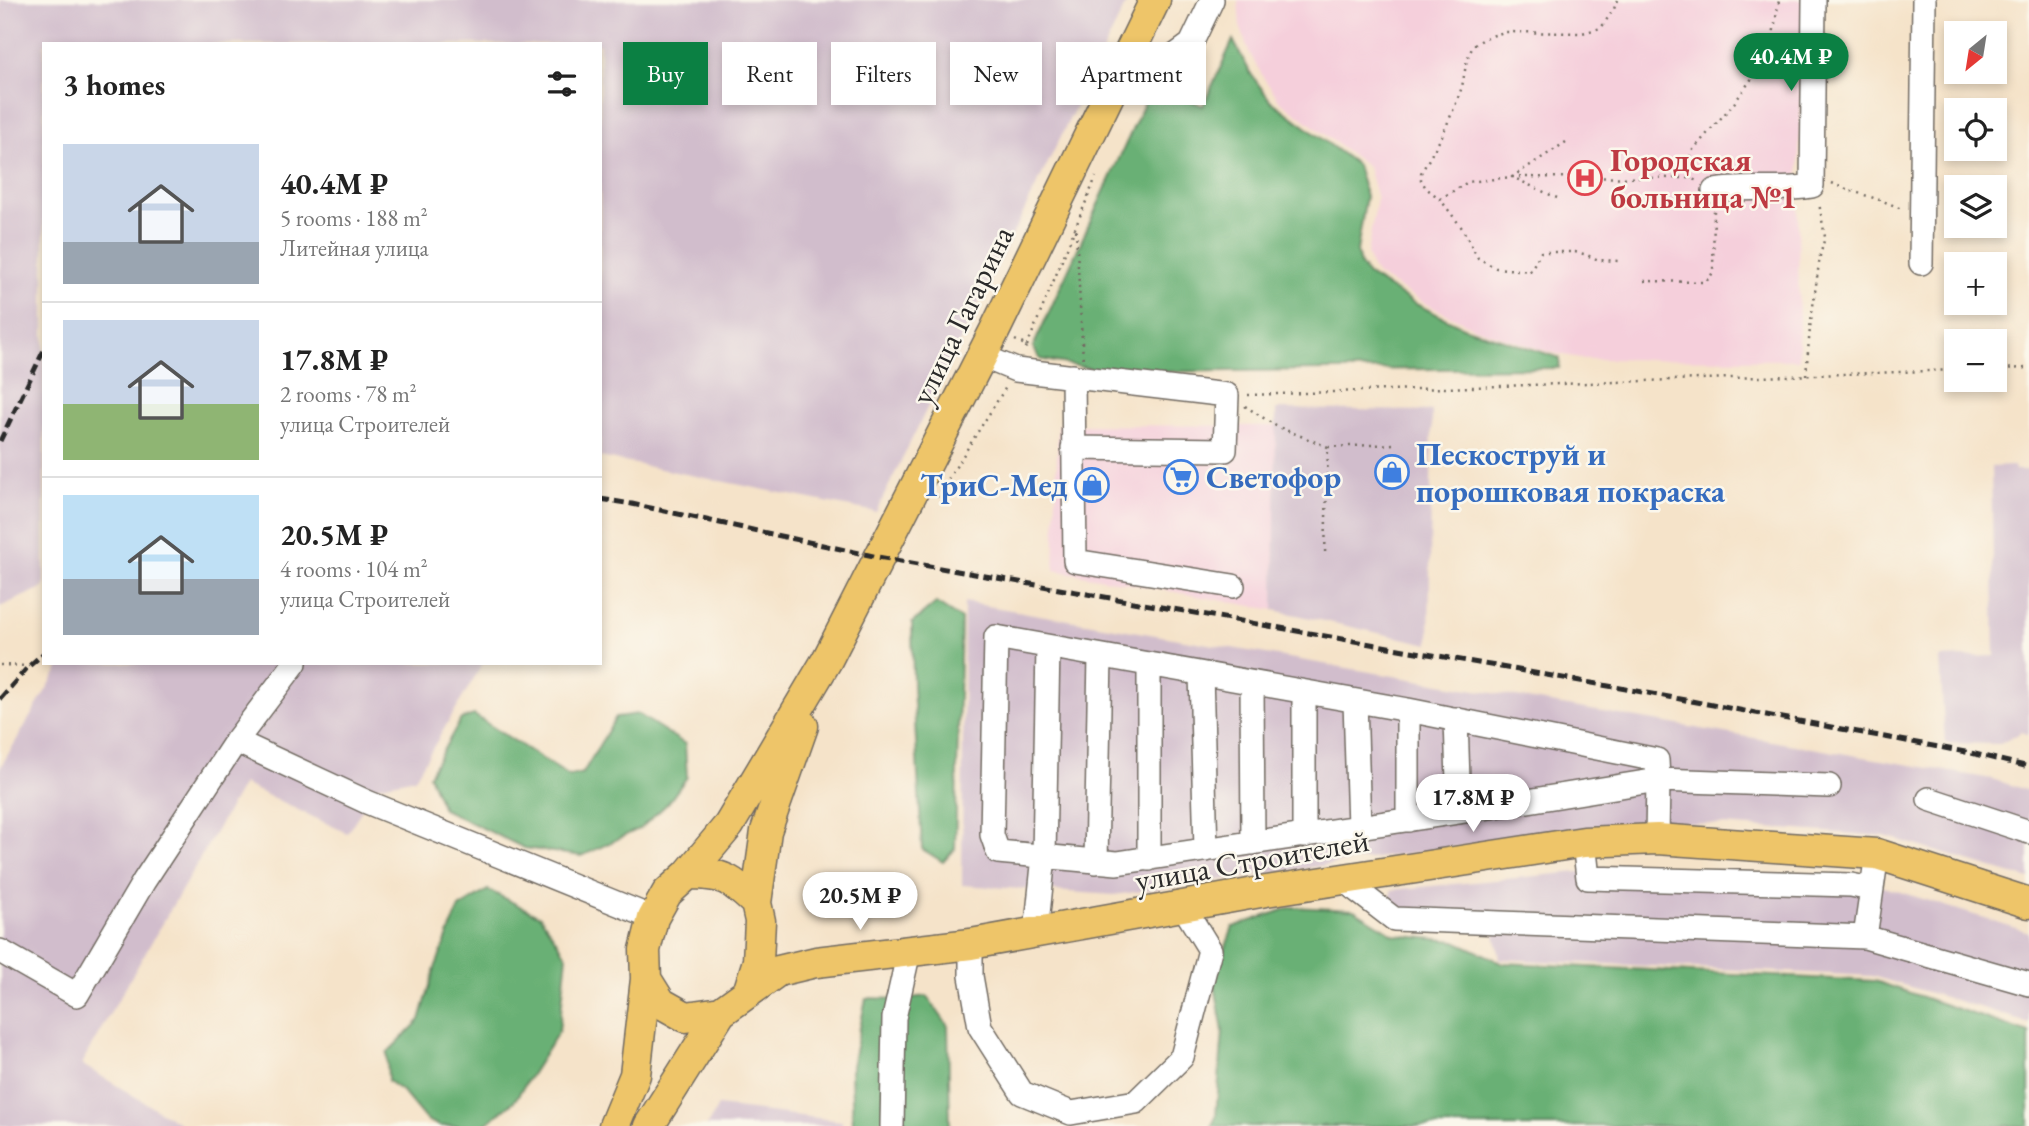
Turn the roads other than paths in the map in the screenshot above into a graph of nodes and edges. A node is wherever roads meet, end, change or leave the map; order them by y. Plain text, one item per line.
1 (1155, 0) edge
2 (1212, 0) edge
3 (1814, 0) edge
4 (1924, 0) edge
5 (1134, 42) edge
6 (1192, 42) edge
7 (1103, 105) edge
8 (1714, 191) road end
9 (1921, 263) dead end
10 (982, 356) junction
11 (1079, 377) junction
12 (1073, 448) junction
13 (1233, 586) dead end
14 (1048, 647) junction
15 (1100, 656) junction
16 (827, 660) junction
17 (1149, 664) junction
18 (293, 665) edge
19 (1201, 674) junction
20 (1252, 683) junction
21 (1304, 692) junction
22 (1355, 701) junction
23 (1408, 710) junction
24 (1456, 719) junction
25 (236, 741) junction
26 (1658, 780) junction
27 (1829, 786) dead end
28 (1929, 799) dead end
29 (1460, 812) junction
30 (1408, 820) junction
31 (1359, 827) junction
32 (2029, 832) edge
33 (1304, 836) junction
34 (1657, 839) junction
35 (1584, 842) junction
36 (1254, 843) junction
37 (1206, 850) junction
38 (1877, 854) junction
39 (1044, 856) junction
40 (1149, 859) junction
41 (1096, 862) junction
42 (688, 874) junction
43 (1342, 879) junction
44 (1871, 889) junction
45 (2029, 903) edge
46 (1183, 906) junction
47 (758, 912) junction
48 (653, 918) junction
49 (1036, 933) junction
50 (1865, 937) junction
51 (971, 944) junction
52 (0, 951) edge
53 (909, 951) junction
54 (816, 962) junction
55 (646, 979) junction
56 (2029, 984) edge
57 (748, 993) junction
58 (721, 1012) junction
59 (614, 1126) edge
60 (649, 1126) edge
61 (892, 1126) edge

1 - 5 main road, улица Гагарина
2 - 6 street
3 - 8 street
4 - 9 street
7 - 10 main road, улица Гагарина
10 - 11 street
10 - 16 main road, улица Гагарина
11 - 12 street
11 - 12 street
12 - 13 street
14 - 15 street
14 - 39 street
14 - 39 street
15 - 17 street
15 - 41 street
16 - 42 main road
16 - 47 main road
17 - 19 street
17 - 40 street
18 - 25 street
19 - 20 street
19 - 37 street
20 - 21 street
20 - 36 street
21 - 22 street
21 - 33 street
22 - 23 street
22 - 31 street
23 - 24 street
23 - 30 street
24 - 26 street
24 - 29 street
25 - 48 street
25 - 52 street
26 - 27 street
26 - 29 street
26 - 34 street
28 - 32 street
29 - 30 street
30 - 31 street
31 - 33 street
33 - 36 street
34 - 35 main road, улица Строителей
34 - 38 main road, улица Строителей
35 - 43 main road, улица Строителей
35 - 44 street
36 - 37 street
37 - 40 street
38 - 44 street
38 - 45 main road, улица Строителей
39 - 41 street
39 - 49 street
40 - 41 street
42 - 47 main road
42 - 48 main road
43 - 46 main road, улица Строителей
43 - 50 street
44 - 50 street
46 - 49 main road, улица Строителей
46 - 51 street
47 - 54 main road
47 - 57 main road
48 - 55 main road
49 - 51 main road, улица Строителей
50 - 56 street
51 - 53 main road, улица Строителей
53 - 54 main road, улица Строителей
53 - 61 street
54 - 57 main road, улица Строителей
55 - 58 main road
55 - 59 main road
57 - 58 main road
58 - 60 main road

